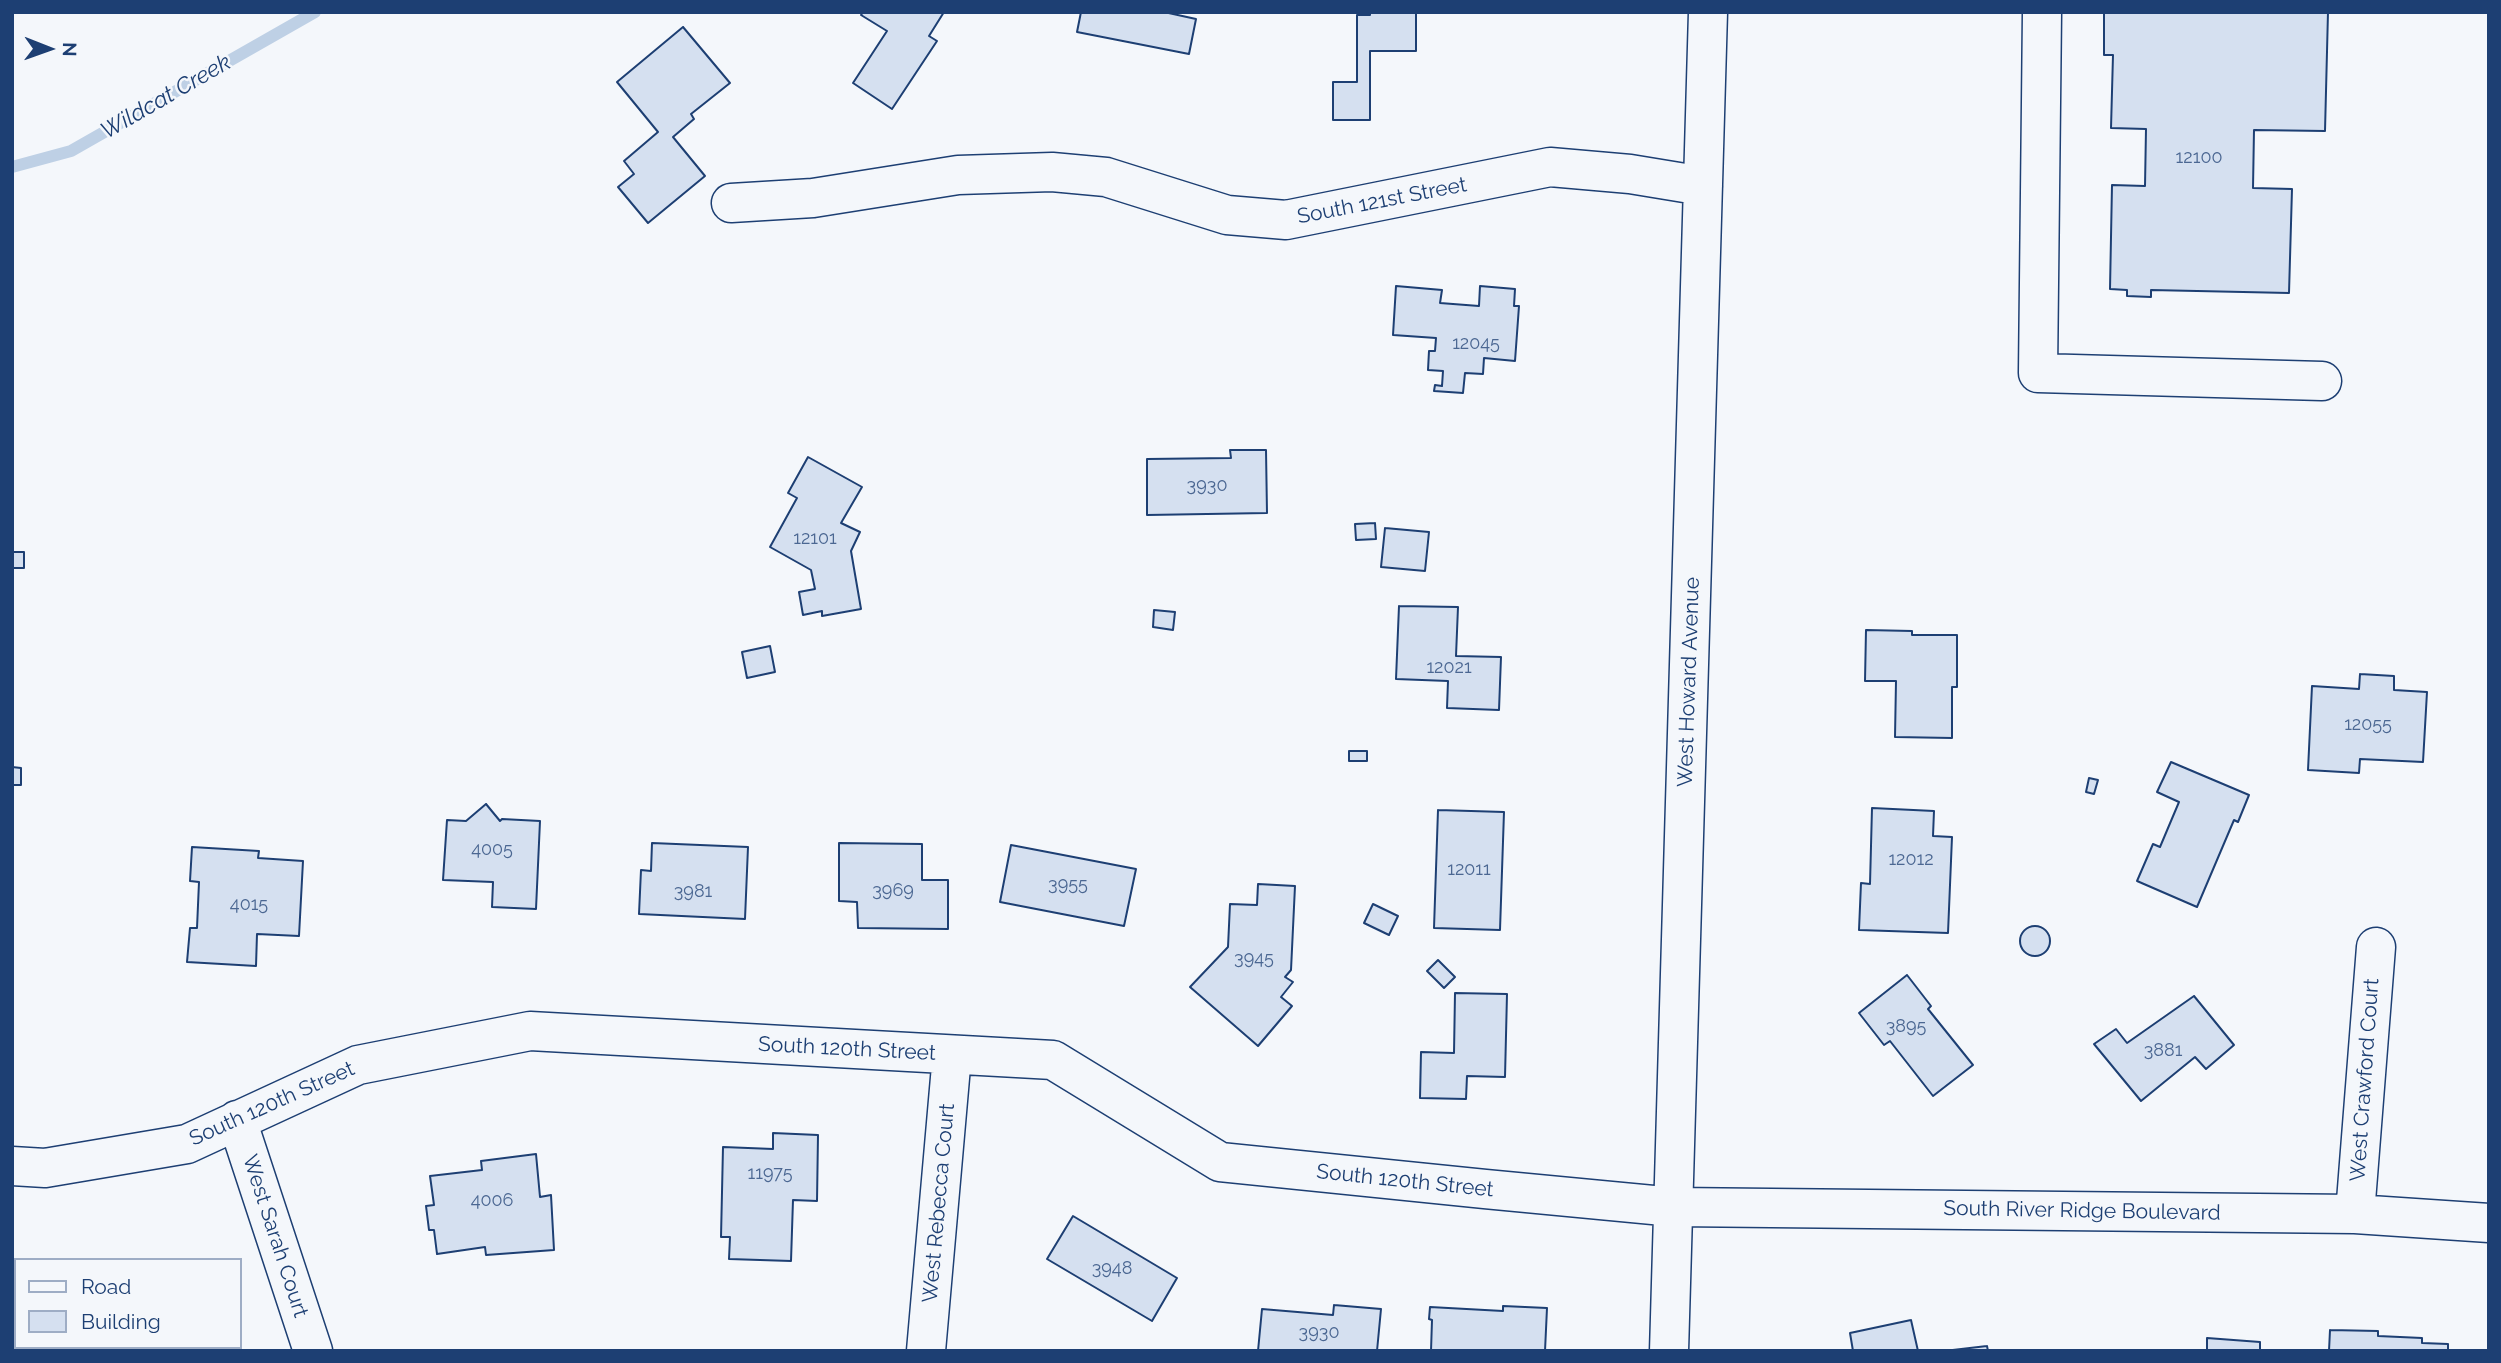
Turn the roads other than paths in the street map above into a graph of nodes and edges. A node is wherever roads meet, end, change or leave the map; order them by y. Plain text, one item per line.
1 (1708, 12) edge
2 (2042, 12) edge
3 (1703, 186) junction
4 (731, 203) dead end
5 (2322, 381) dead end
6 (2376, 947) dead end
7 (951, 1055) junction
8 (237, 1120) junction
9 (12, 1166) edge
10 (1674, 1207) junction
11 (2355, 1214) junction
12 (2489, 1223) edge
13 (313, 1351) edge
14 (926, 1351) edge
15 (1669, 1351) edge

1 - 3 street, West Howard Avenue
2 - 5 street
3 - 4 street, South 121st Street
3 - 10 street, West Howard Avenue
6 - 11 street, West Crawford Court
7 - 8 street, South 120th Street
7 - 10 street, South 120th Street
7 - 14 street, West Rebecca Court
8 - 9 street, South 120th Street
8 - 13 street, West Sarah Court
10 - 11 street, South River Ridge Boulevard
10 - 15 street, West Howard Avenue
11 - 12 street, South River Ridge Boulevard

